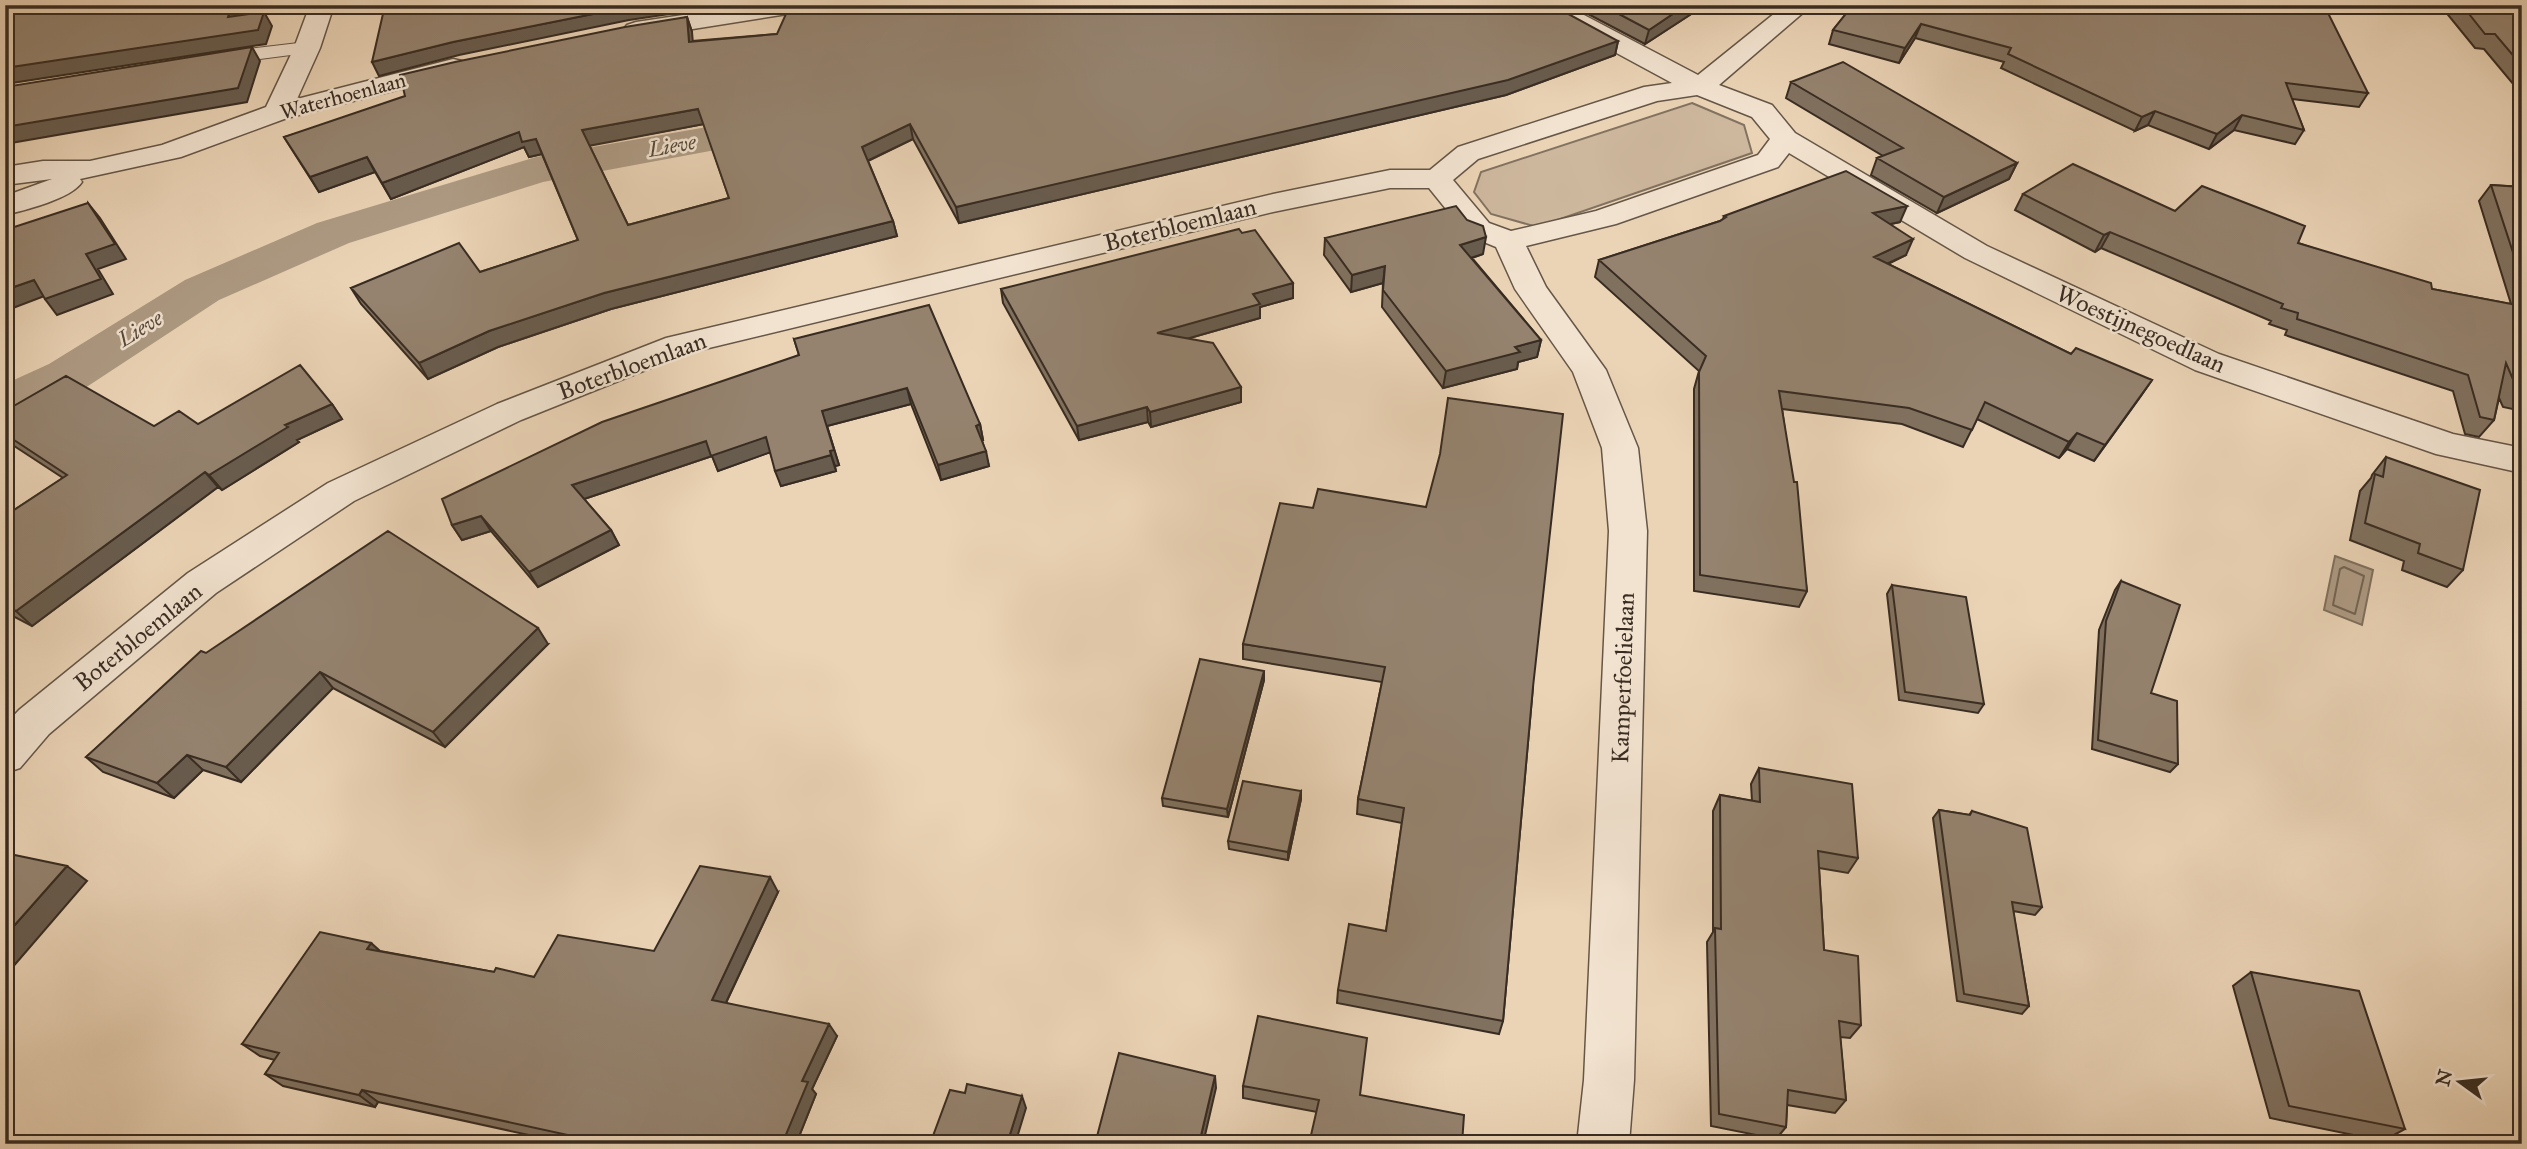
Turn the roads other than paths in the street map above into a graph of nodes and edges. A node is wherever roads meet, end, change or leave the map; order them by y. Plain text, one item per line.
1 (322, 5) edge
2 (800, 5) edge
3 (1546, 5) edge
4 (1800, 5) edge
5 (728, 11) edge
6 (617, 34) edge
7 (307, 48) junction
8 (190, 63) edge
9 (474, 63) edge
10 (1700, 87) junction
11 (277, 112) junction
12 (1785, 139) junction
13 (90, 170) junction
14 (5, 176) edge
15 (1437, 179) junction
16 (5, 206) edge
17 (1508, 241) junction
18 (2522, 461) edge
19 (5, 755) edge
20 (1603, 1144) edge

1 - 7 street
2 - 5 street
3 - 10 street, Woestijnegoedlaan
4 - 10 street
5 - 6 street
7 - 8 lane
7 - 11 street
9 - 11 street, Waterhoenlaan
10 - 12 street, Woestijnegoedlaan
10 - 15 street
11 - 13 street, Waterhoenlaan
12 - 17 street
12 - 18 street, Woestijnegoedlaan
13 - 14 street, Waterhoenlaan
13 - 16 street, Waterhoenlaan
15 - 17 street
15 - 19 street, Boterbloemlaan
17 - 20 street, Kamperfoelielaan

